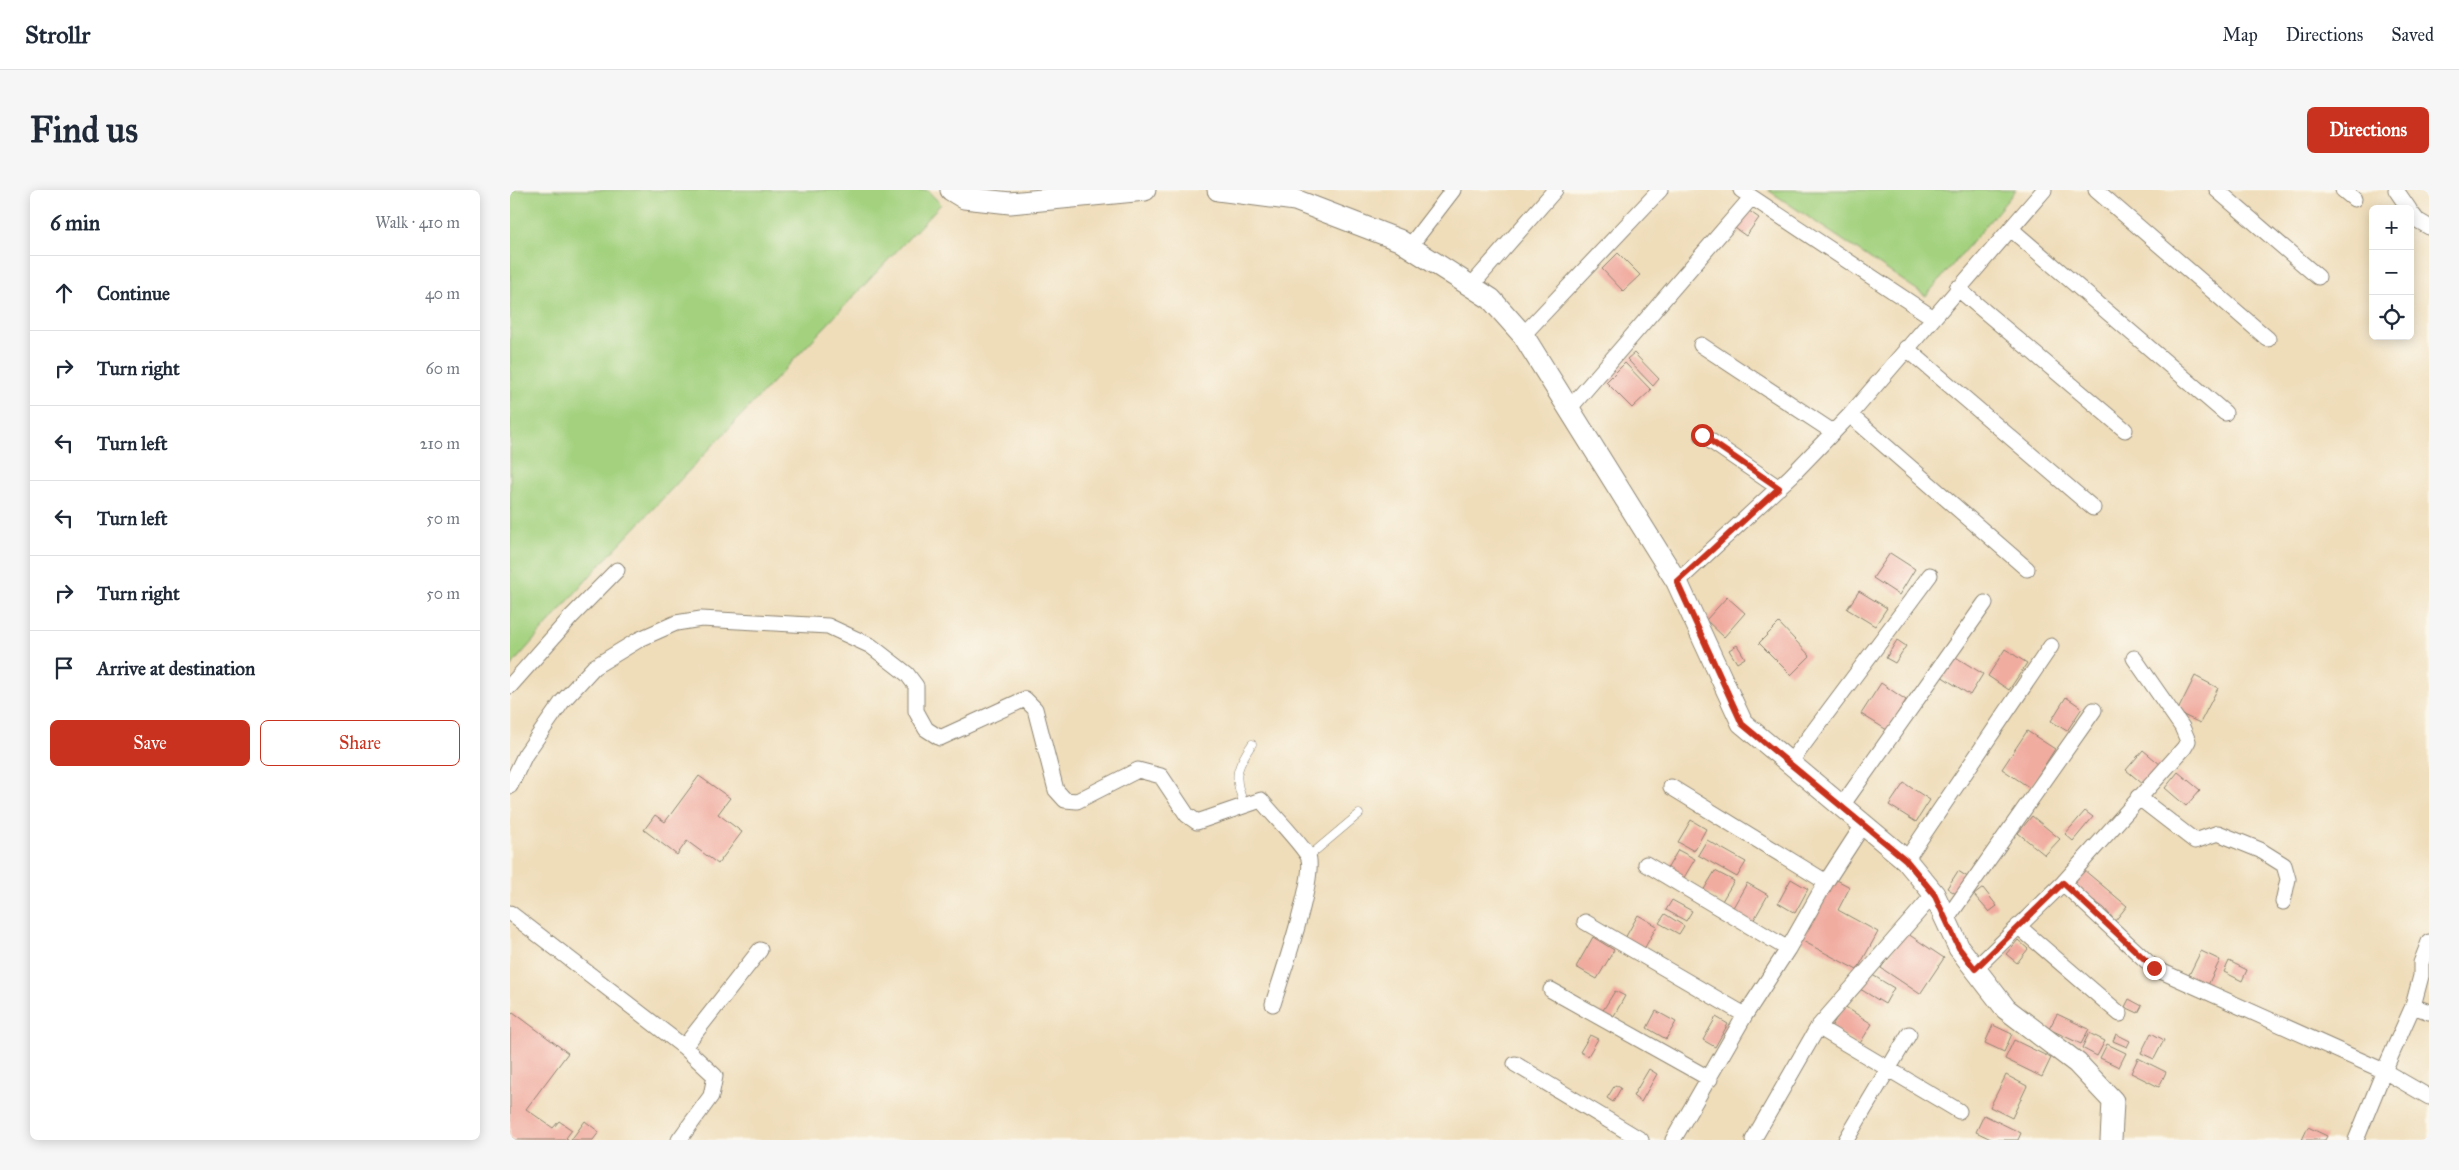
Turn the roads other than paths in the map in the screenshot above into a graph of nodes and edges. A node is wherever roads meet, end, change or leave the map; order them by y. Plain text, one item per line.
1 (951, 190) edge
2 (1145, 190) edge
3 (1218, 190) edge
4 (1453, 190) edge
5 (1555, 190) edge
6 (1660, 190) edge
7 (2044, 190) edge
8 (2096, 190) edge
9 (2217, 190) edge
10 (2396, 190) edge
11 (1746, 194) edge
12 (2406, 205) edge
13 (2414, 217) edge
14 (2429, 227) edge
15 (2012, 230) junction
16 (1410, 246) junction
17 (2318, 277) dead end
18 (1471, 286) junction
19 (1957, 288) junction
20 (1932, 317) junction
21 (1523, 335) junction
22 (2268, 339) dead end
23 (1701, 345) dead end
24 (1906, 348) junction
25 (1569, 409) junction
26 (2225, 414) dead end
27 (1850, 415) junction
28 (2125, 430) dead end
29 (1833, 432) junction
30 (1702, 435) dead end
31 (1779, 488) junction
32 (2093, 508) dead end
33 (2027, 568) dead end
34 (617, 570) dead end
35 (1930, 575) dead end
36 (1677, 582) junction
37 (1985, 603) dead end
38 (2051, 646) dead end
39 (2134, 658) dead end
40 (510, 686) edge
41 (2094, 710) dead end
42 (1252, 744) dead end
43 (1789, 764) junction
44 (510, 786) edge
45 (1671, 787) dead end
46 (2138, 797) junction
47 (1245, 806) junction
48 (1840, 807) junction
49 (1359, 814) dead end
50 (1863, 825) junction
51 (1308, 857) junction
52 (1906, 860) junction
53 (1646, 864) dead end
54 (1826, 882) junction
55 (2063, 883) junction
56 (1934, 894) junction
57 (2283, 902) dead end
58 (510, 914) edge
59 (1946, 920) junction
60 (1585, 922) dead end
61 (2018, 926) junction
62 (2429, 942) edge
63 (1788, 949) junction
64 (760, 950) dead end
65 (1975, 969) junction
66 (1551, 990) dead end
67 (1273, 1004) dead end
68 (2413, 1006) junction
69 (2429, 1012) edge
70 (2120, 1014) dead end
71 (1745, 1015) junction
72 (1818, 1027) junction
73 (1909, 1034) dead end
74 (684, 1047) junction
75 (1515, 1064) dead end
76 (1888, 1069) junction
77 (2384, 1071) junction
78 (1710, 1079) junction
79 (2429, 1097) edge
80 (1959, 1111) dead end
81 (679, 1140) edge
82 (1641, 1140) edge
83 (1673, 1140) edge
84 (1753, 1140) edge
85 (1846, 1140) edge
86 (2111, 1140) edge
87 (2356, 1140) edge

1 - 2 street
3 - 16 street
4 - 16 street
5 - 18 street
6 - 21 street
7 - 15 street
8 - 22 street
9 - 17 street
10 - 12 street
11 - 20 street
11 - 25 street
13 - 14 street
15 - 19 street
15 - 26 street
16 - 18 street
18 - 21 street
19 - 20 street
19 - 28 street
20 - 24 street
21 - 25 street
23 - 29 street
24 - 27 street
24 - 32 street
25 - 36 street
27 - 29 street
27 - 33 street
29 - 31 street
30 - 31 street
31 - 36 street
34 - 40 street
35 - 43 street
36 - 43 street
37 - 48 street
38 - 52 street
39 - 46 street
41 - 59 street
42 - 47 lane
43 - 48 street
44 - 47 street
45 - 54 street
46 - 55 street
46 - 57 street
47 - 51 street
48 - 50 street
49 - 51 lane
50 - 52 street
50 - 54 street
51 - 67 street
52 - 56 street
53 - 63 street
54 - 63 street
55 - 61 street
55 - 77 street
56 - 59 street
56 - 72 street
58 - 74 street
59 - 65 street
60 - 71 street
61 - 65 street
61 - 70 street
62 - 68 street
63 - 71 street
64 - 74 street
65 - 86 street
66 - 78 street
68 - 69 street
68 - 77 street
71 - 78 street
72 - 76 street
72 - 84 street
73 - 76 street
74 - 81 street
75 - 82 street
76 - 80 street
76 - 85 street
77 - 79 street
77 - 87 street
78 - 83 street

